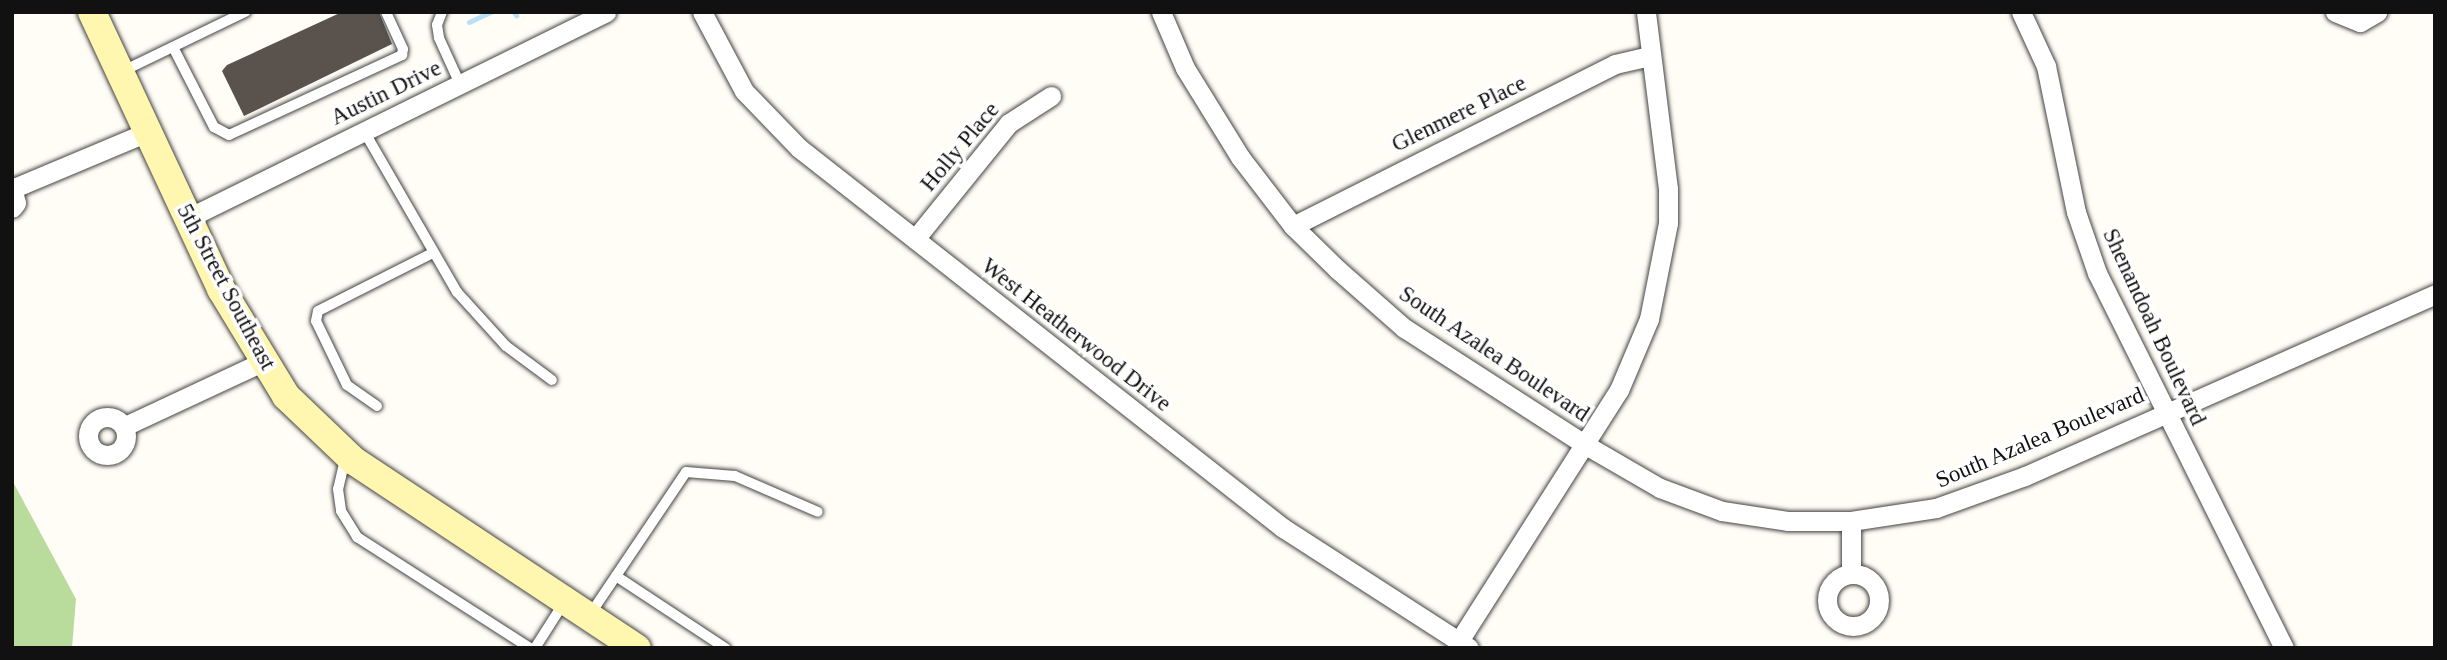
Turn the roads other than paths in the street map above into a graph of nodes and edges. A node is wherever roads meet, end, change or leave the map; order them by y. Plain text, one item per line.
1 (92, 12) edge
2 (246, 12) edge
3 (386, 12) edge
4 (442, 12) edge
5 (702, 12) edge
6 (1646, 12) edge
7 (2021, 12) edge
8 (2335, 12) edge
9 (2377, 12) edge
10 (603, 13) edge
11 (1164, 13) edge
12 (173, 47) junction
13 (1650, 56) junction
14 (120, 72) junction
15 (460, 84) junction
16 (1051, 96) dead end
17 (364, 131) junction
18 (148, 132) junction
19 (13, 188) edge
20 (12, 208) edge
21 (188, 218) junction
22 (1293, 226) junction
23 (915, 239) junction
24 (433, 253) junction
25 (2435, 294) edge
26 (262, 362) junction
27 (552, 380) dead end
28 (377, 407) dead end
29 (2165, 412) junction
30 (125, 426) dead end
31 (1584, 444) junction
32 (346, 455) junction
33 (818, 512) dead end
34 (1851, 521) junction
35 (1851, 571) dead end
36 (616, 576) junction
37 (565, 601) junction
38 (588, 616) junction
39 (1464, 644) edge
40 (533, 648) edge
41 (637, 648) edge
42 (725, 648) edge
43 (2284, 648) edge

1 - 14 main road, 5th Street Southeast
2 - 12 lane
3 - 12 lane
4 - 15 lane
5 - 23 street, West Heatherwood Drive
6 - 13 street
7 - 29 street, Shenandoah Boulevard
8 - 9 street
10 - 15 street, Austin Drive
11 - 22 street, South Azalea Boulevard
12 - 14 lane
13 - 22 street, Glenmere Place
13 - 31 street
14 - 18 main road, 5th Street Southeast
15 - 17 street, Austin Drive
16 - 23 street, Holly Place
17 - 21 street, Austin Drive
17 - 24 lane
18 - 19 street
18 - 21 main road, 5th Street Southeast
19 - 20 street
21 - 26 main road, 5th Street Southeast
22 - 31 street, South Azalea Boulevard
23 - 39 street, West Heatherwood Drive
24 - 27 lane
24 - 28 lane
25 - 29 street, South Azalea Boulevard
26 - 30 street
26 - 32 main road, 5th Street Southeast
29 - 34 street, South Azalea Boulevard
29 - 43 street, Shenandoah Boulevard
31 - 34 street, South Azalea Boulevard
31 - 39 street
32 - 37 main road, 5th Street Southeast
32 - 40 lane
33 - 36 lane
34 - 35 street
36 - 38 lane
36 - 42 lane
37 - 38 main road, 5th Street Southeast
37 - 40 lane
38 - 41 main road, 5th Street Southeast

